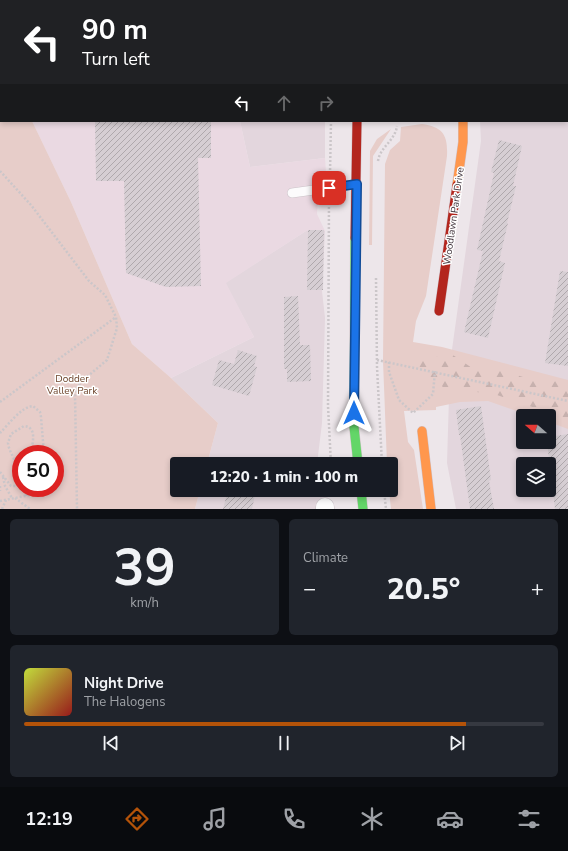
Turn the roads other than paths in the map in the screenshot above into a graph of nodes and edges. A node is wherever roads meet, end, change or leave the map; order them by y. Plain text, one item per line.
1 (357, 122) edge
2 (463, 122) edge
3 (357, 184) junction
4 (292, 194) dead end
5 (439, 311) dead end
6 (422, 431) dead end
7 (357, 457) edge
8 (362, 497) edge
9 (363, 509) edge
10 (431, 509) edge

1 - 3 main road
2 - 5 main road, Woodlawn Park Drive
3 - 4 lane
3 - 7 main road
6 - 10 main road
8 - 9 main road

